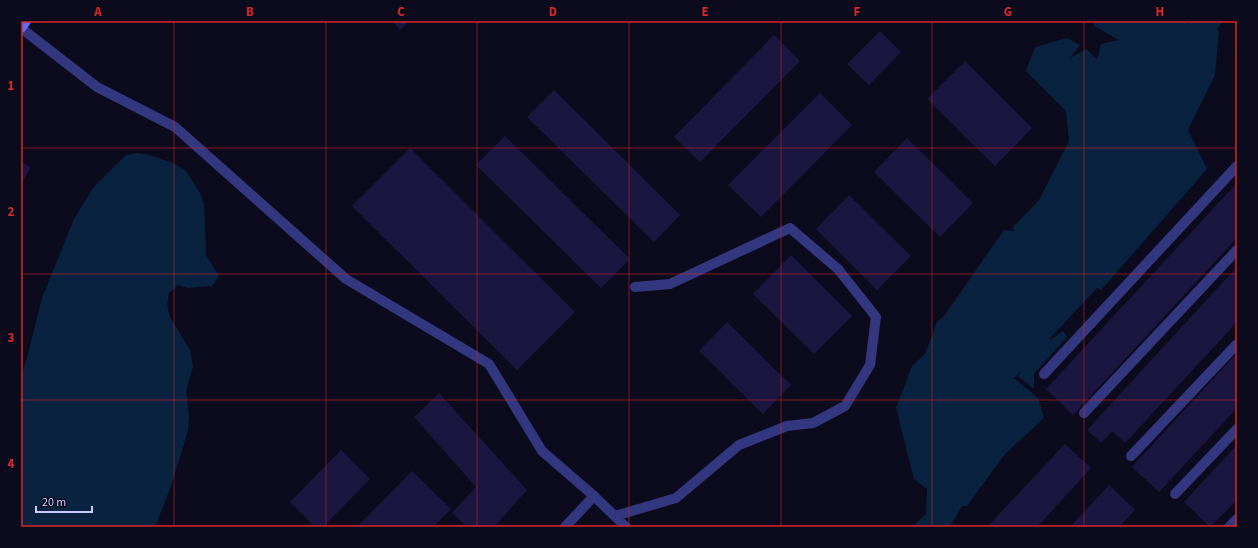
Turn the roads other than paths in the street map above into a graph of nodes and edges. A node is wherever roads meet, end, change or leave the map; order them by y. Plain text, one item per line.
1 (26, 21) edge
2 (21, 28) edge
3 (1237, 166) edge
4 (1237, 250) edge
5 (635, 287) dead end
6 (1237, 344) edge
7 (1044, 374) dead end
8 (1084, 413) dead end
9 (1237, 429) edge
10 (1131, 456) dead end
11 (1175, 494) dead end
12 (594, 496) junction
13 (615, 516) junction
14 (1237, 519) edge
15 (565, 527) edge
16 (626, 527) edge
17 (1229, 527) edge

1 - 2 street
2 - 12 lane
3 - 7 lane
4 - 8 lane
5 - 13 lane
6 - 10 lane
9 - 11 lane
12 - 13 lane
12 - 15 lane
13 - 16 lane
14 - 17 lane

